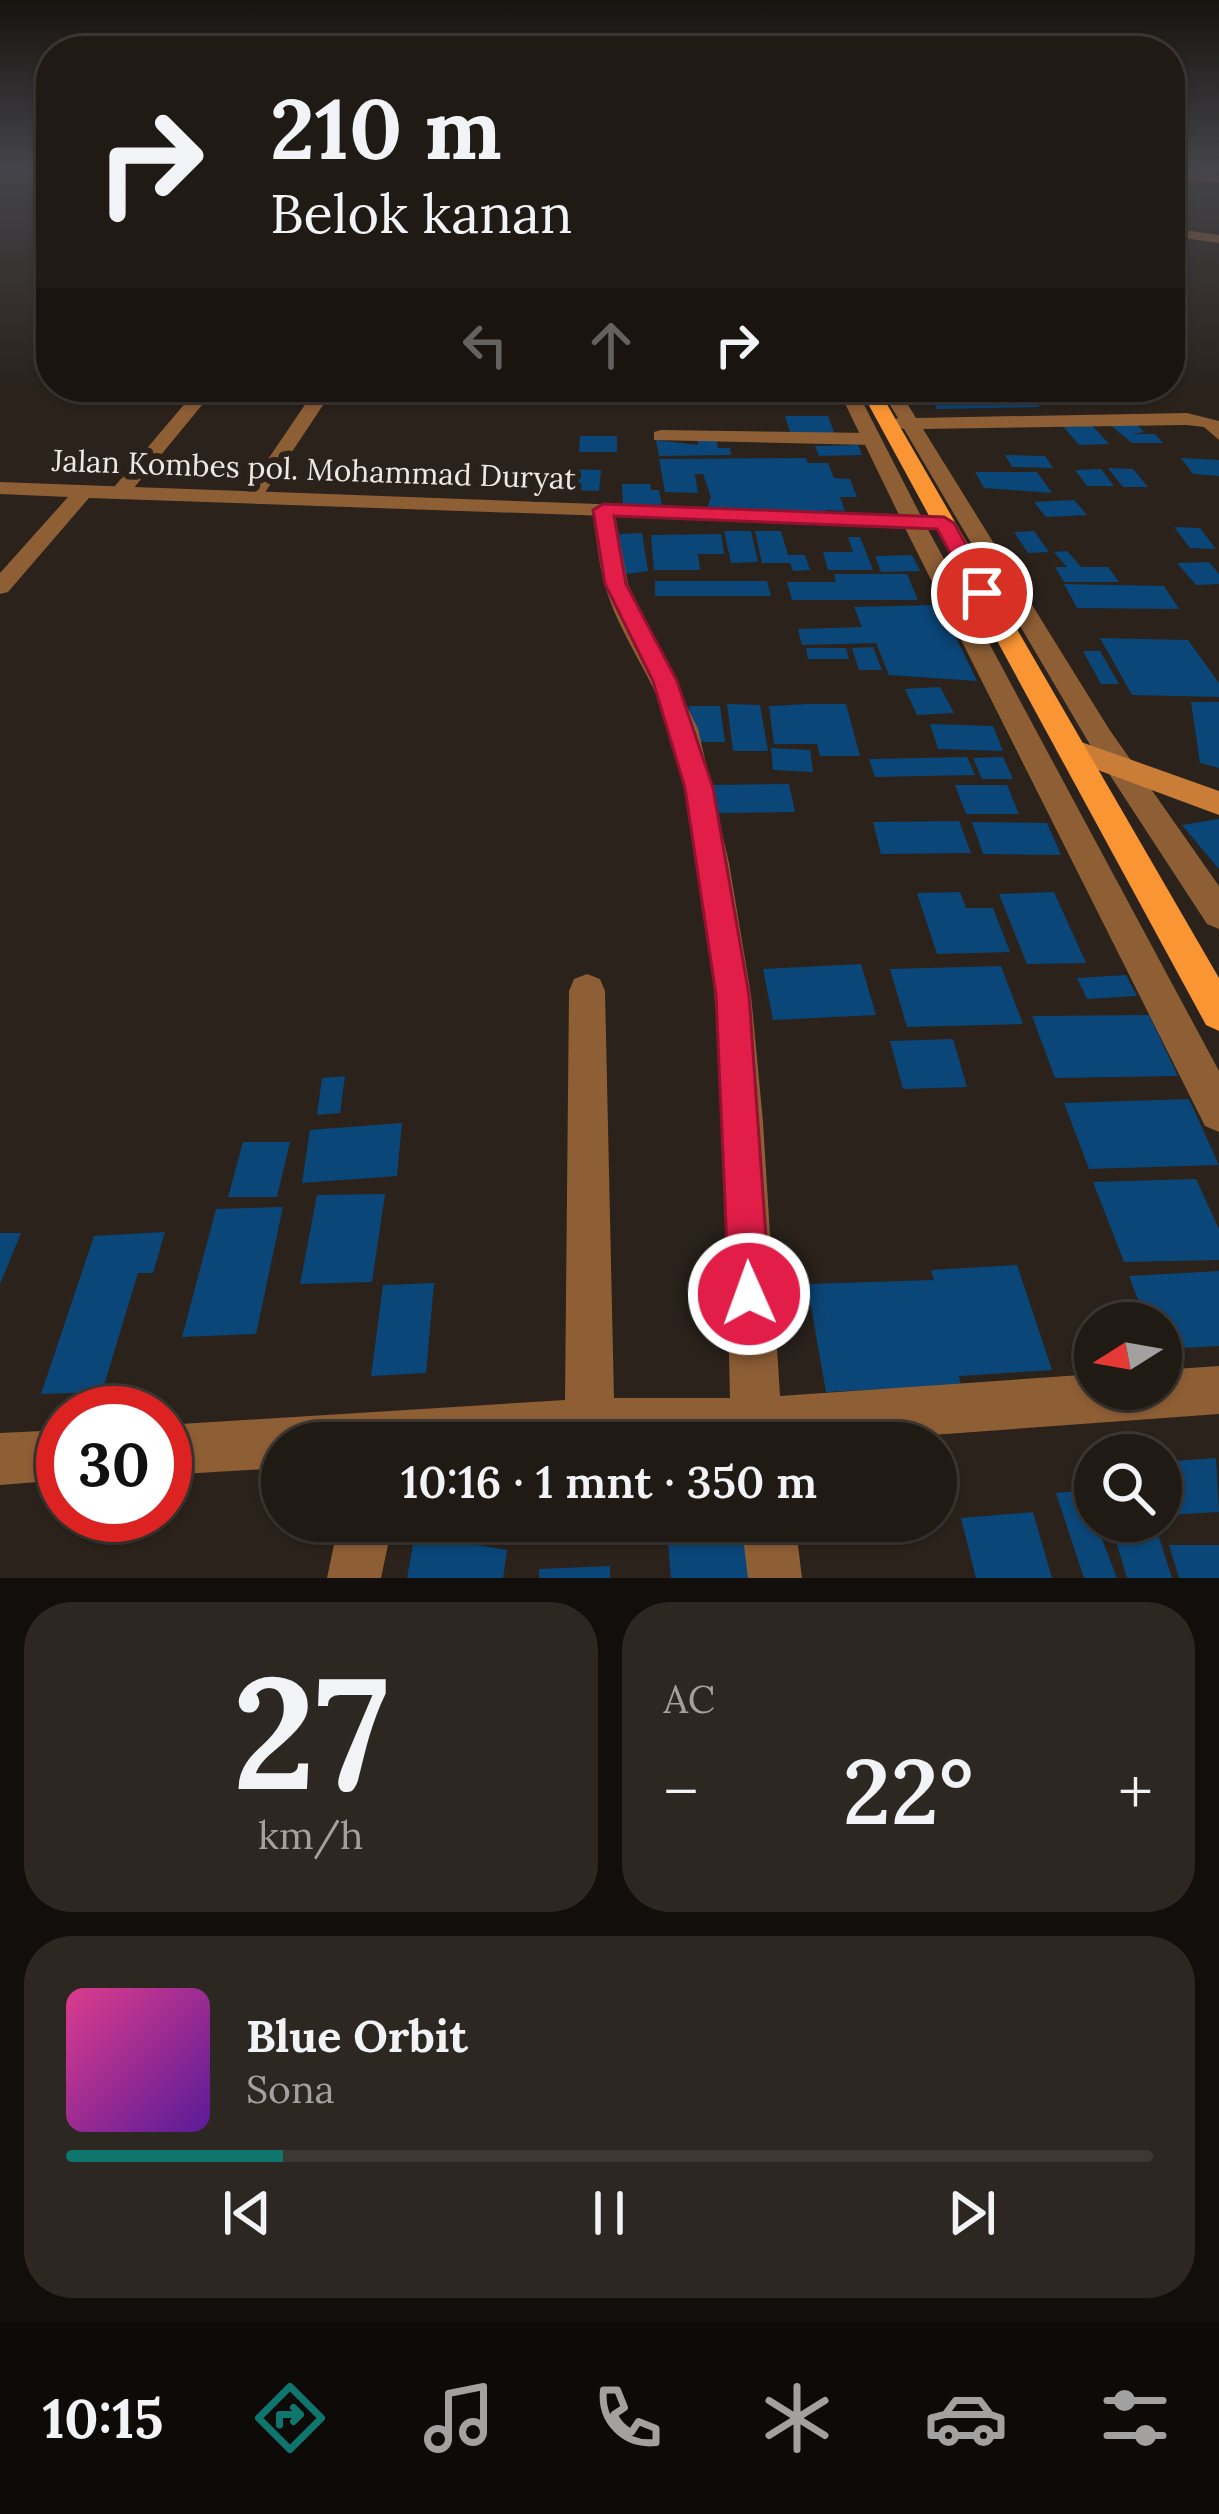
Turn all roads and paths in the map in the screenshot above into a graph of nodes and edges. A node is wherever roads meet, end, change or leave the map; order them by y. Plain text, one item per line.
1 (195, 402) edge
2 (316, 402) edge
3 (862, 402) edge
4 (876, 402) edge
5 (889, 402) edge
6 (891, 429) junction
7 (1219, 434) edge
8 (661, 436) dead end
9 (0, 488) edge
10 (85, 490) junction
11 (121, 491) junction
12 (253, 496) junction
13 (603, 510) junction
14 (928, 523) junction
15 (0, 587) edge
16 (982, 593) junction
17 (1013, 593) junction
18 (1070, 749) junction
19 (1117, 764) junction
20 (1219, 802) edge
21 (1219, 914) edge
22 (587, 991) dead end
23 (1219, 1013) edge
24 (1219, 1112) edge
25 (1219, 1390) edge
26 (590, 1422) edge
27 (756, 1422) edge
28 (874, 1422) edge
29 (261, 1444) edge
30 (192, 1448) edge
31 (36, 1457) edge
32 (0, 1459) edge
33 (362, 1542) edge
34 (770, 1542) edge
35 (354, 1578) edge
36 (775, 1578) edge

1 - 11 street
2 - 12 street
3 - 6 street
4 - 6 main road
5 - 6 street
6 - 7 street
6 - 8 street
6 - 14 main road
6 - 17 street
9 - 10 street, Jalan Kombes pol. Mohammad Duryat
10 - 11 street, Jalan Kombes pol. Mohammad Duryat
10 - 15 street
11 - 12 street, Jalan Kombes pol. Mohammad Duryat
12 - 13 street, Jalan Kombes pol. Mohammad Duryat
13 - 14 street, Jalan Kombes pol. Mohammad Duryat
13 - 27 street
14 - 16 main road
14 - 24 street
16 - 17 main road
16 - 18 main road
17 - 19 street
18 - 19 main road
18 - 23 main road
19 - 20 main road
19 - 21 street
22 - 26 street
25 - 28 street
29 - 30 street
31 - 32 street
33 - 35 street
34 - 36 street

